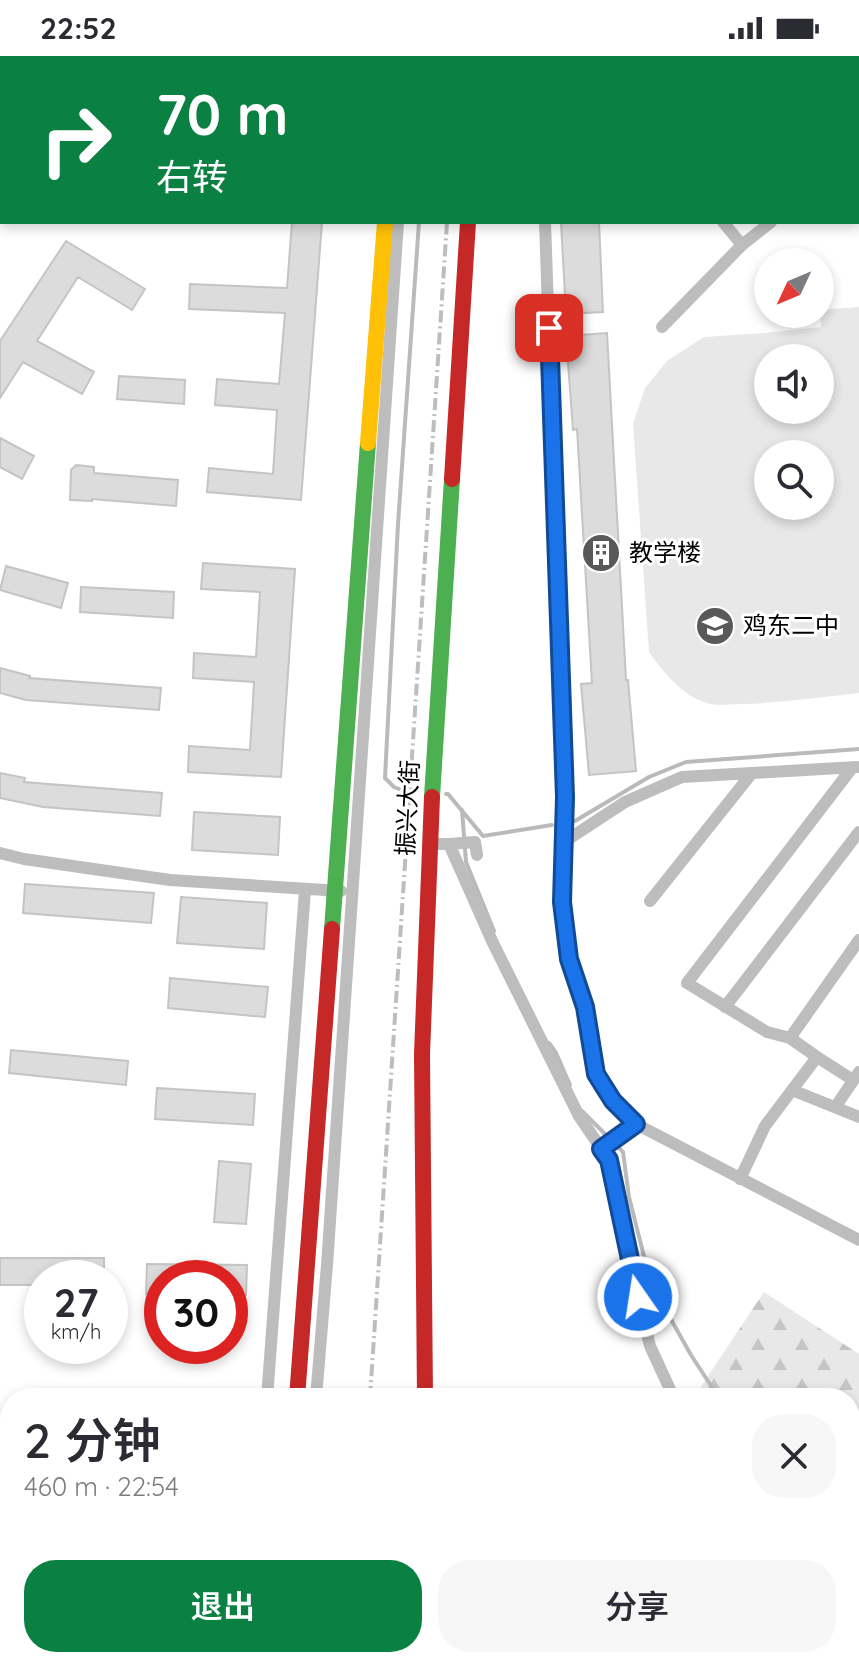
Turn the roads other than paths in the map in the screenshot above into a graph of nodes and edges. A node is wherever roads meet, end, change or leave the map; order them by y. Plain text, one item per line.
1 (385, 224) edge
2 (398, 224) edge
3 (468, 224) edge
4 (545, 224) edge
5 (725, 224) edge
6 (768, 224) edge
7 (742, 245) junction
8 (662, 327) dead end
9 (856, 767) edge
10 (752, 773) junction
11 (859, 832) edge
12 (564, 842) junction
13 (430, 844) junction
14 (449, 844) junction
15 (0, 853) edge
16 (477, 855) dead end
17 (305, 890) junction
18 (352, 892) junction
19 (650, 901) dead end
20 (859, 940) edge
21 (725, 1007) junction
22 (790, 1038) junction
23 (817, 1057) junction
24 (856, 1076) edge
25 (792, 1090) junction
26 (836, 1106) junction
27 (859, 1117) edge
28 (636, 1124) junction
29 (601, 1149) junction
30 (740, 1179) junction
31 (859, 1240) edge
32 (268, 1388) edge
33 (298, 1388) edge
34 (317, 1388) edge
35 (425, 1388) edge
36 (669, 1388) edge

1 - 33 street
2 - 18 street
3 - 13 street, 振兴大街
4 - 12 street
5 - 7 street
6 - 7 street
7 - 8 street
9 - 10 street
9 - 21 street
10 - 12 street
10 - 19 street
11 - 21 street
12 - 28 street
13 - 14 street
13 - 35 street, 振兴大街
14 - 16 street
14 - 29 street
15 - 17 street
17 - 18 street
17 - 32 street
18 - 34 street
20 - 22 street
21 - 22 street
22 - 23 street
23 - 24 street
23 - 25 street
24 - 26 street
25 - 26 street
25 - 30 street
26 - 27 street
28 - 29 street
28 - 30 street
29 - 36 street
30 - 31 street

